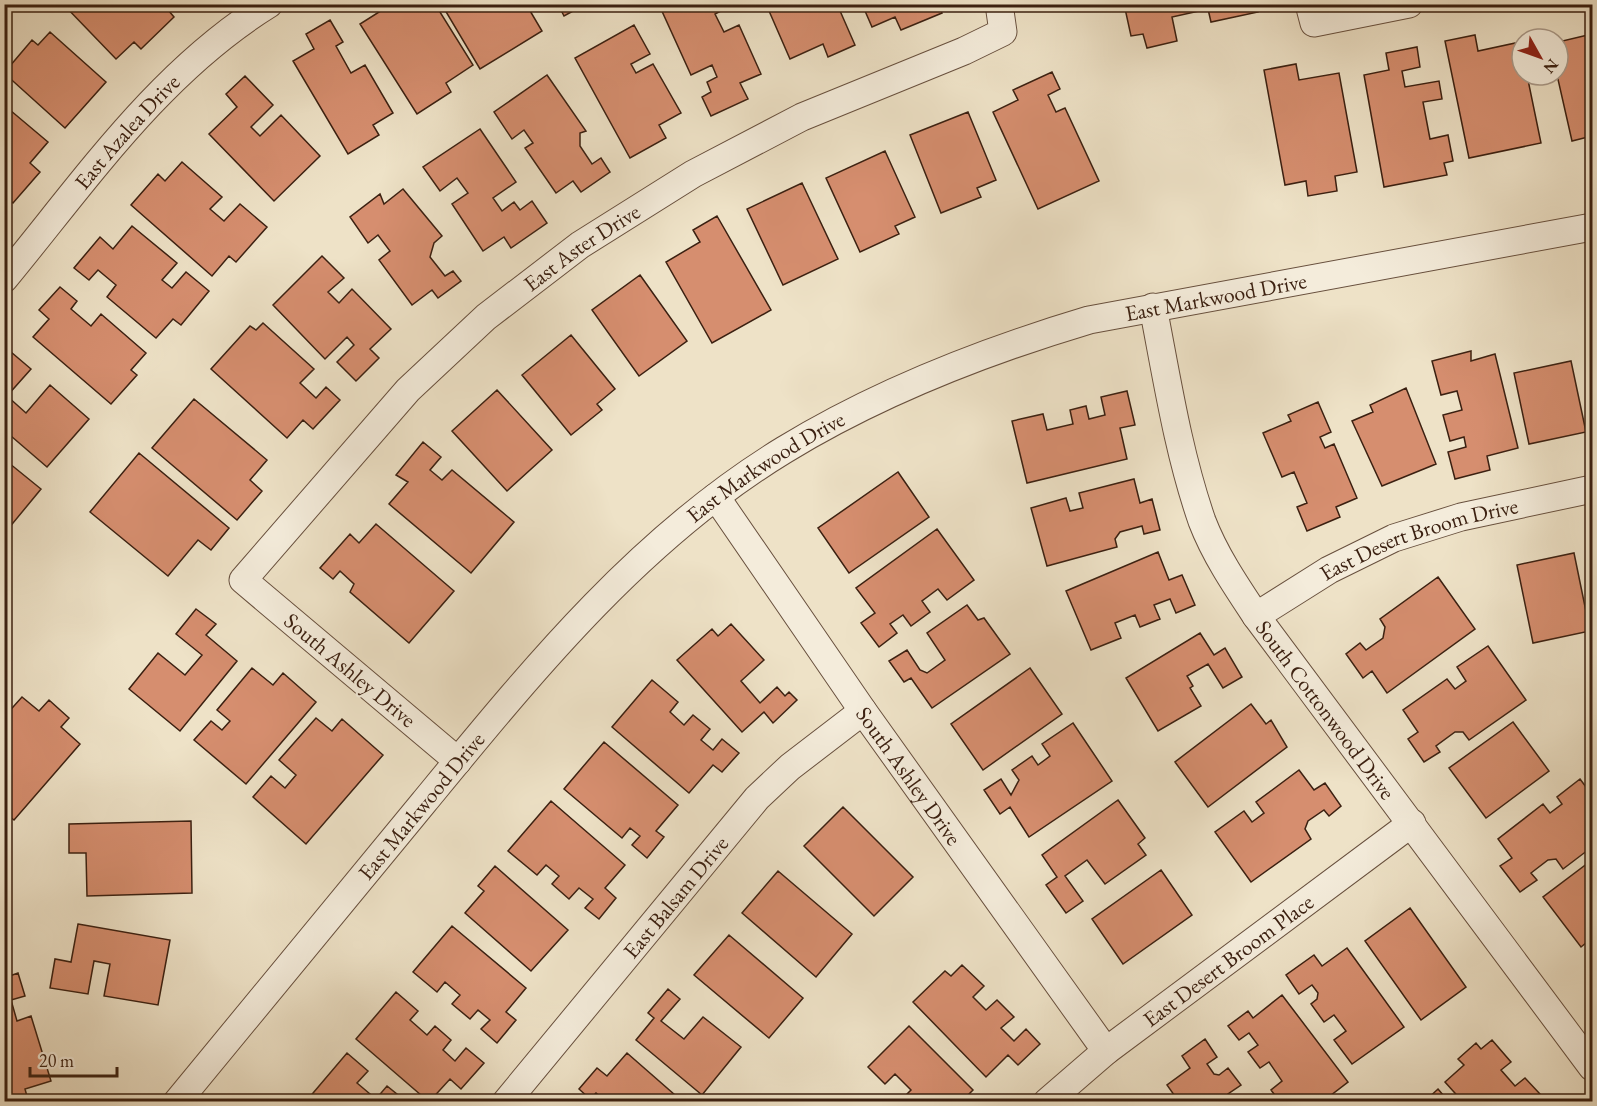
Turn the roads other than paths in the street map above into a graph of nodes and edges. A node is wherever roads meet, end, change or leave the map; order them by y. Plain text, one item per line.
1 (269, 4) edge
2 (999, 4) edge
3 (1409, 4) edge
4 (1311, 14) edge
5 (1593, 227) edge
6 (4, 279) edge
7 (1153, 307) junction
8 (1593, 489) edge
9 (716, 497) junction
10 (243, 580) joint
11 (1256, 616) junction
12 (863, 711) junction
13 (458, 761) junction
14 (1412, 823) junction
15 (1106, 1051) junction
16 (1593, 1067) edge
17 (177, 1101) edge
18 (506, 1101) edge
19 (1047, 1101) edge

1 - 6 street, East Azalea Drive
2 - 10 street, East Aster Drive
3 - 4 street
5 - 7 street, East Markwood Drive
7 - 9 street, East Markwood Drive
7 - 11 street, South Cottonwood Drive
8 - 11 street, East Desert Broom Drive
9 - 12 street, South Ashley Drive
9 - 13 street, East Markwood Drive
10 - 13 street, South Ashley Drive
11 - 14 street, South Cottonwood Drive
12 - 15 street, South Ashley Drive
12 - 18 street, East Balsam Drive
13 - 17 street, East Markwood Drive
14 - 15 street, East Desert Broom Place
14 - 16 street, South Cottonwood Drive
15 - 19 street, East Desert Broom Place

